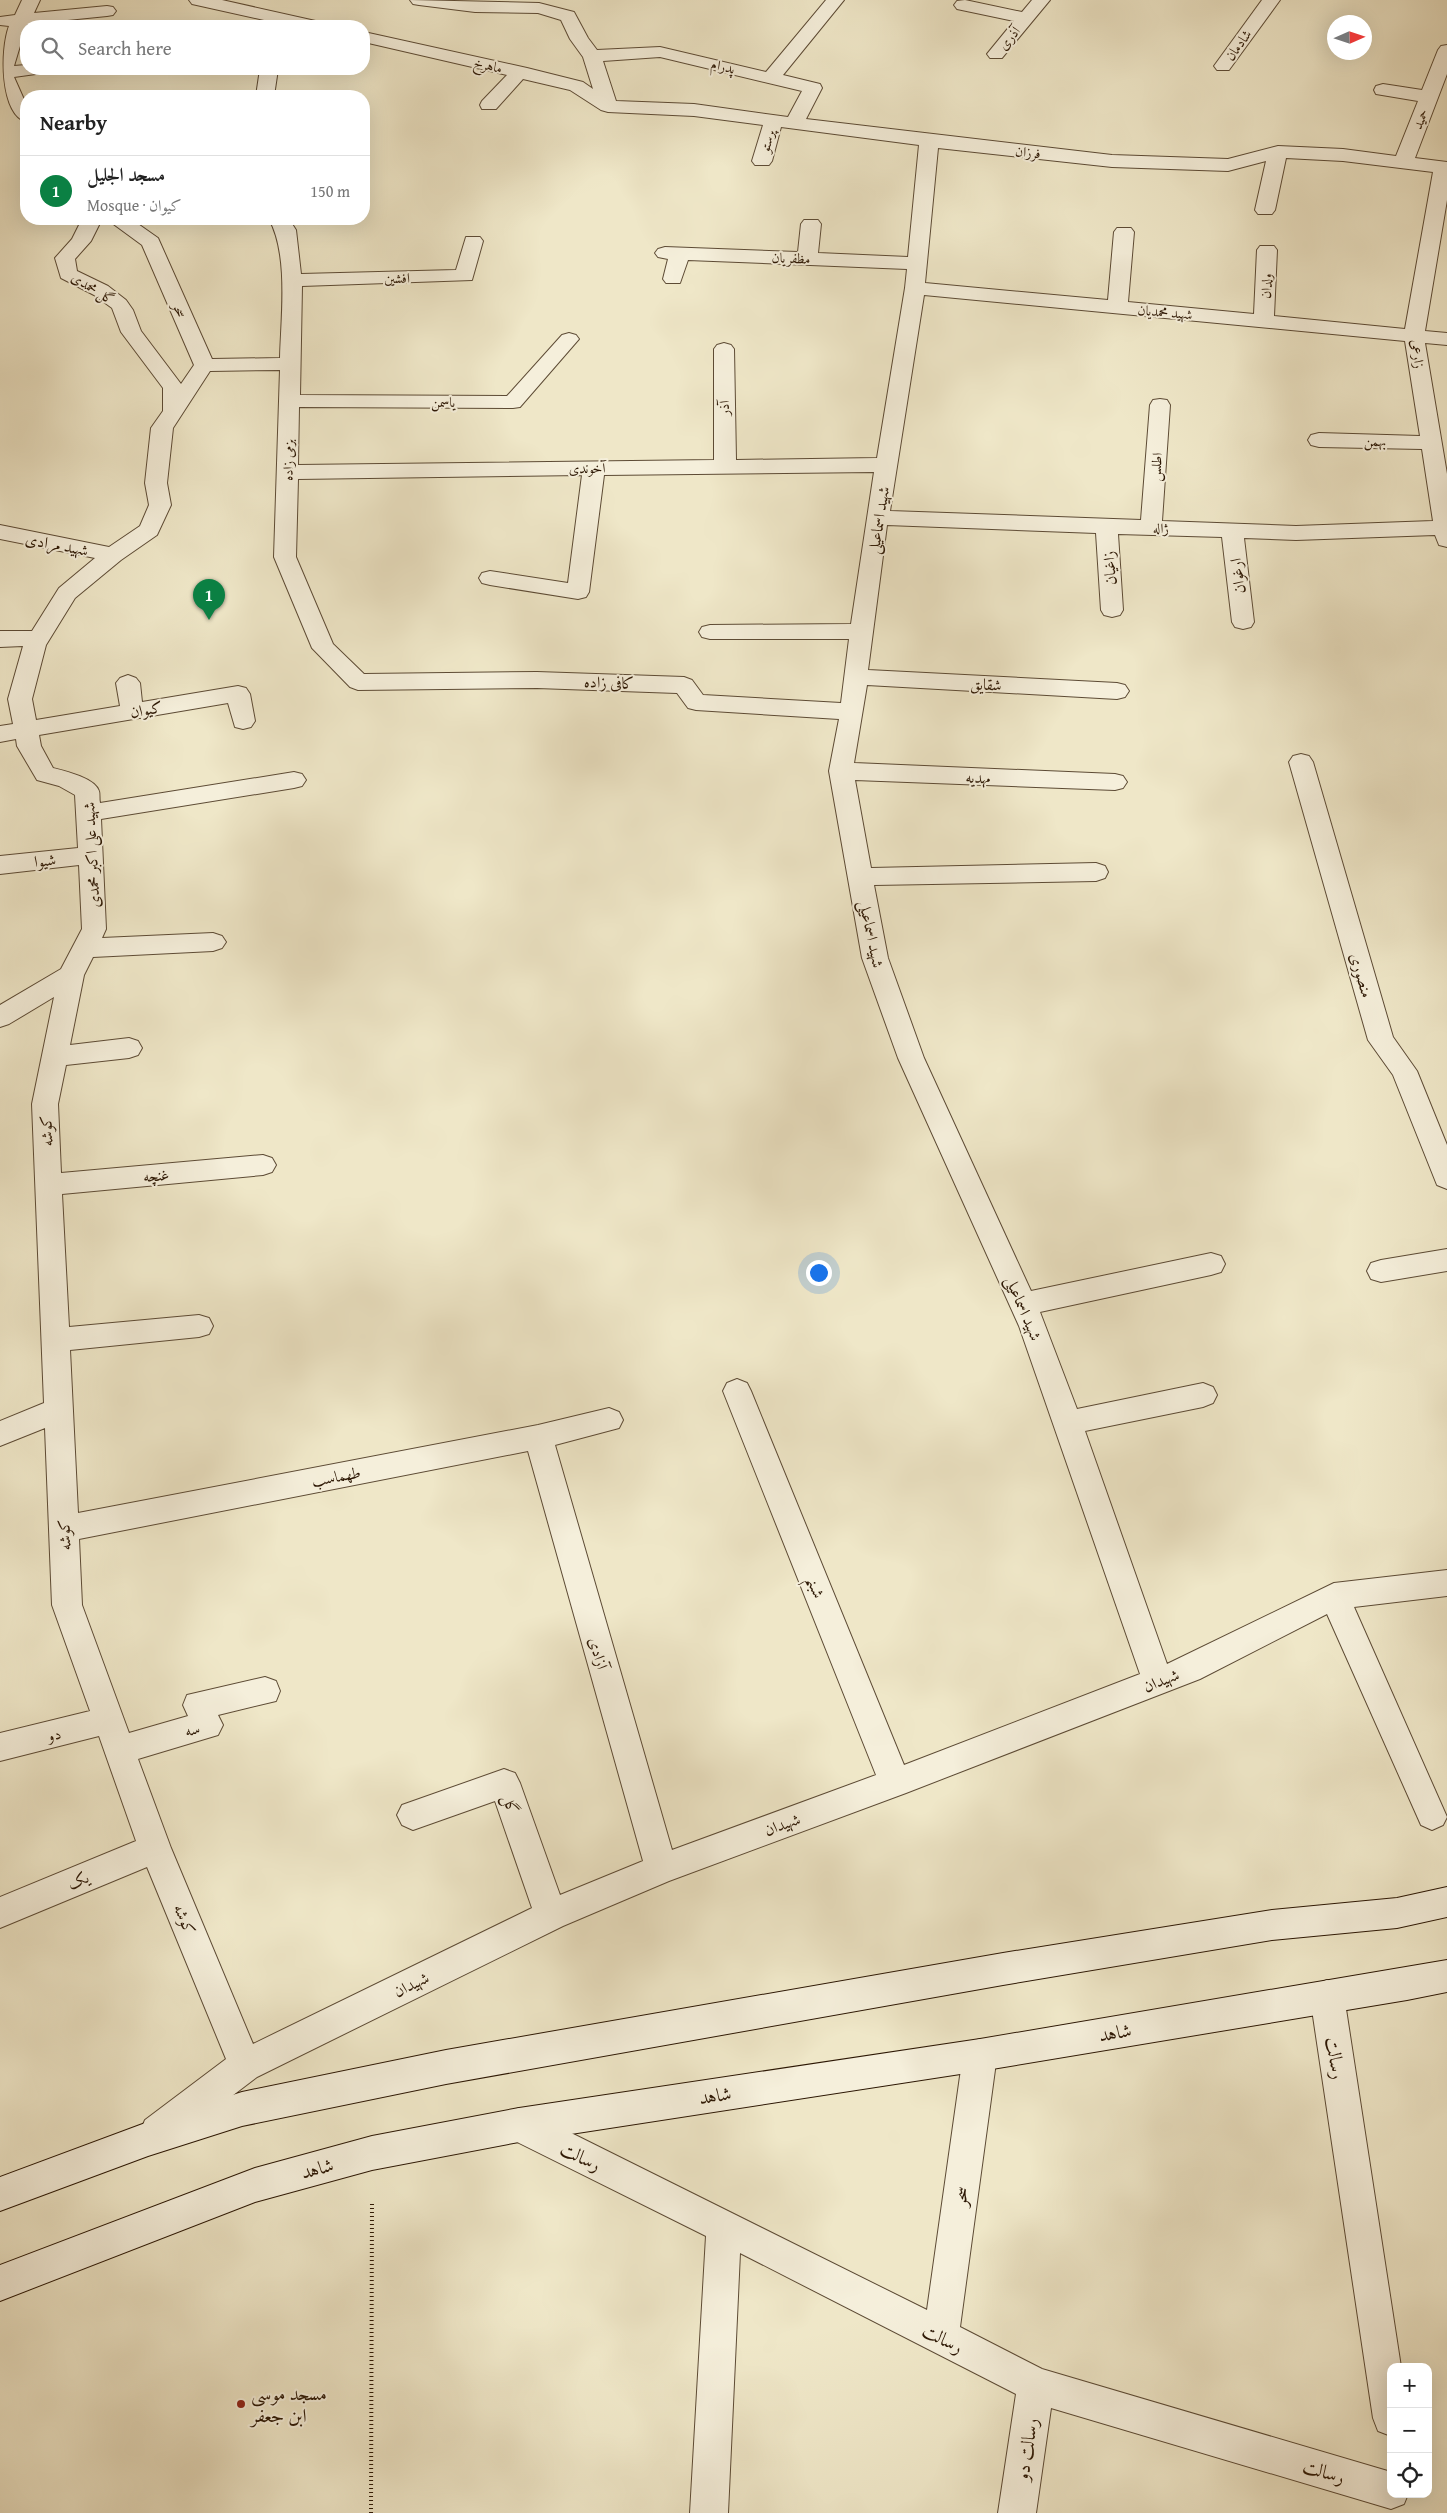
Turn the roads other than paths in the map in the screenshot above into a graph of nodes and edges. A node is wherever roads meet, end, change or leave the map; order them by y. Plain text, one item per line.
1 (31, 0) edge
2 (198, 0) edge
3 (419, 0) edge
4 (835, 0) edge
5 (1041, 0) edge
6 (1271, 0) edge
7 (478, 4) edge
8 (963, 5) dead end
9 (107, 11) dead end
10 (1025, 18) junction
11 (20, 20) edge
12 (21, 20) joint
13 (272, 20) edge
14 (0, 21) edge
15 (20, 23) edge
16 (370, 38) edge
17 (1447, 50) edge
18 (996, 54) dead end
19 (592, 56) junction
20 (1223, 66) dead end
21 (20, 71) edge
22 (520, 72) junction
23 (3, 73) junction
24 (268, 75) edge
25 (770, 79) junction
26 (266, 90) edge
27 (1383, 90) dead end
28 (1428, 97) junction
29 (489, 105) dead end
30 (20, 106) edge
31 (608, 106) junction
32 (20, 112) edge
33 (0, 113) edge
34 (773, 120) junction
35 (794, 123) junction
36 (929, 141) junction
37 (1278, 152) junction
38 (762, 161) dead end
39 (1404, 161) junction
40 (1445, 168) edge
41 (1265, 210) dead end
42 (811, 224) dead end
43 (89, 225) edge
44 (127, 225) edge
45 (283, 225) edge
46 (1124, 232) dead end
47 (473, 241) dead end
48 (1267, 250) dead end
49 (807, 259) junction
50 (917, 263) junction
51 (673, 279) dead end
52 (292, 280) junction
53 (915, 288) junction
54 (1117, 307) junction
55 (1264, 322) junction
56 (1414, 336) junction
57 (568, 339) dead end
58 (1447, 339) edge
59 (724, 349) dead end
60 (291, 364) junction
61 (204, 365) junction
62 (289, 401) junction
63 (1160, 405) dead end
64 (173, 410) junction
65 (1319, 440) dead end
66 (1430, 442) junction
67 (887, 466) junction
68 (724, 467) junction
69 (594, 468) junction
70 (287, 472) junction
71 (879, 518) junction
72 (1107, 526) junction
73 (1152, 528) junction
74 (1232, 531) junction
75 (0, 532) edge
76 (1446, 532) edge
77 (113, 555) junction
78 (490, 578) dead end
79 (1112, 610) dead end
80 (1243, 622) dead end
81 (862, 630) junction
82 (710, 632) dead end
83 (40, 638) junction
84 (0, 639) edge
85 (856, 677) junction
86 (358, 682) joint
87 (128, 683) dead end
88 (1117, 691) dead end
89 (132, 711) junction
90 (852, 712) junction
91 (243, 721) dead end
92 (26, 729) junction
93 (0, 734) edge
94 (1301, 762) dead end
95 (841, 771) junction
96 (294, 780) dead end
97 (1115, 782) dead end
98 (88, 813) junction
99 (90, 855) junction
100 (0, 865) edge
101 (1096, 872) dead end
102 (861, 877) junction
103 (213, 942) dead end
104 (84, 948) junction
105 (71, 974) junction
106 (0, 1017) edge
107 (129, 1048) dead end
108 (55, 1057) junction
109 (263, 1165) dead end
110 (1447, 1178) edge
111 (49, 1186) junction
112 (1447, 1260) edge
113 (1211, 1264) dead end
114 (1381, 1271) dead end
115 (1023, 1304) junction
116 (199, 1326) dead end
117 (55, 1340) junction
118 (737, 1391) dead end
119 (1203, 1395) dead end
120 (57, 1410) junction
121 (609, 1420) dead end
122 (1067, 1423) junction
123 (0, 1434) edge
124 (538, 1437) junction
125 (63, 1529) junction
126 (1447, 1583) edge
127 (1334, 1596) junction
128 (1158, 1681) junction
129 (265, 1691) dead end
130 (108, 1720) junction
131 (0, 1747) edge
132 (119, 1750) junction
133 (895, 1783) junction
134 (413, 1814) dead end
135 (1432, 1815) dead end
136 (155, 1848) junction
137 (661, 1869) junction
138 (1447, 1902) edge
139 (0, 1913) edge
140 (551, 1915) junction
141 (1447, 1976) edge
142 (1327, 1996) junction
143 (980, 2055) junction
144 (246, 2065) junction
145 (519, 2125) junction
146 (148, 2139) junction
147 (0, 2194) edge
148 (724, 2226) junction
149 (0, 2283) edge
150 (941, 2337) junction
151 (1036, 2385) junction
152 (1389, 2408) edge
153 (1387, 2490) edge
154 (709, 2513) edge
155 (1017, 2513) edge

1 - 12 street
2 - 13 street
3 - 7 street
4 - 25 street
5 - 10 street, آذری
6 - 20 street, شادمان
7 - 19 street
8 - 10 street
9 - 12 street
10 - 18 street, آذری
11 - 14 street
15 - 23 street
16 - 22 street, ماهرخ
17 - 28 street, حمید
19 - 25 street, پدرام
19 - 31 street
21 - 23 street
22 - 29 street
22 - 31 street, ماهرخ
23 - 30 street
24 - 26 street
25 - 35 street, پدرام
27 - 28 street
28 - 39 street, حمید
31 - 34 street, فرزان
32 - 33 street
34 - 35 street, فرزان
34 - 38 street, پرستو
35 - 36 street, فرزان
36 - 37 street, فرزان
36 - 50 street, شهید اسماعیلی
37 - 39 street, فرزان
37 - 41 street
39 - 40 street, فرزان
40 - 56 street, زارعی
42 - 49 street
43 - 64 street, گل محمدی
44 - 61 street, سحر
45 - 52 street, بزمی زاده
46 - 54 street
47 - 52 street, افشین
48 - 55 street, ولدان
49 - 50 street, مظفریان
49 - 51 street, مظفریان
50 - 53 street, شهید اسماعیلی
52 - 60 street, بزمی زاده
53 - 54 street, شهید محمدیان
53 - 67 street, شهید اسماعیلی
54 - 55 street, شهید محمدیان
55 - 56 street, شهید محمدیان
56 - 58 street, شهید محمدیان
56 - 66 street, زارعی
57 - 62 street, یاسمن
59 - 68 street, آذر
60 - 61 street
60 - 62 street, بزمی زاده
61 - 64 street
62 - 70 street, بزمی زاده
63 - 73 street, اطلس
64 - 77 street, شهید علی اکبر محمدی
65 - 66 street, بهمن
66 - 76 street, زارعی
67 - 68 street, آخوندی
67 - 71 street, شهید اسماعیلی
68 - 69 street, آخوندی
69 - 70 street, آخوندی
69 - 78 street
70 - 86 street, بزمی زاده
71 - 72 street, ژاله
71 - 81 street, شهید اسماعیلی
72 - 73 street, ژاله
72 - 79 street, زاغیان
73 - 74 street, ژاله
74 - 76 street, ژاله
74 - 80 street, ارغوان
75 - 77 street, شهید مرادی
77 - 83 street, شهید علی اکبر محمدی
81 - 82 street
81 - 85 street, شهید اسماعیلی
83 - 84 street
83 - 92 street, شهید علی اکبر محمدی
85 - 88 street, شقایق
85 - 90 street, شهید اسماعیلی
86 - 90 street, کافی زاده
87 - 89 street
89 - 91 street, کیوان
89 - 92 street, کیوان
90 - 95 street, شهید اسماعیلی
92 - 93 street, کیوان
92 - 98 street, شهید علی اکبر محمدی
94 - 110 street, منصوری
95 - 97 street, مهدیه
95 - 102 street, شهید اسماعیلی
96 - 98 street
98 - 99 street, شهید علی اکبر محمدی
99 - 100 street, شیوا
99 - 104 street, شهید علی اکبر محمدی
101 - 102 street
102 - 115 street, شهید اسماعیلی
103 - 104 street
104 - 105 street, شهید علی اکبر محمدی
105 - 106 street
105 - 108 street, کوشه
107 - 108 street
108 - 111 street, کوشه
109 - 111 street, غنچه
111 - 117 street, کوشه
112 - 114 street
113 - 115 street
115 - 122 street, شهید اسماعیلی
116 - 117 street
117 - 120 street, کوشه
118 - 133 street, شبنم
119 - 122 street
120 - 123 street
120 - 125 street, کوشه
121 - 124 street, طهماسب
122 - 128 street, شهید اسماعیلی
124 - 125 street, طهماسب
124 - 137 street, آزادی
125 - 130 street, کوشه
126 - 127 street, شهیدان
127 - 128 street, شهیدان
127 - 135 street
128 - 133 street, شهیدان
129 - 132 street, سه
130 - 131 street, دو
130 - 132 street, کوشه
132 - 136 street, کوشه
133 - 137 street, شهیدان
134 - 140 street, گل
136 - 139 street, یک
136 - 144 street, کوشه
137 - 140 street, شهیدان
138 - 146 street
140 - 144 street, شهیدان
141 - 142 street, شاهد
142 - 143 street, شاهد
142 - 152 street, رسالت
143 - 145 street, شاهد
143 - 150 street, سحر
144 - 146 street, شهیدان
145 - 148 street, رسالت
145 - 149 street, شاهد
146 - 147 street
148 - 150 street, رسالت
148 - 154 street
150 - 151 street, رسالت
151 - 153 street, رسالت
151 - 155 street, رسالت دو

